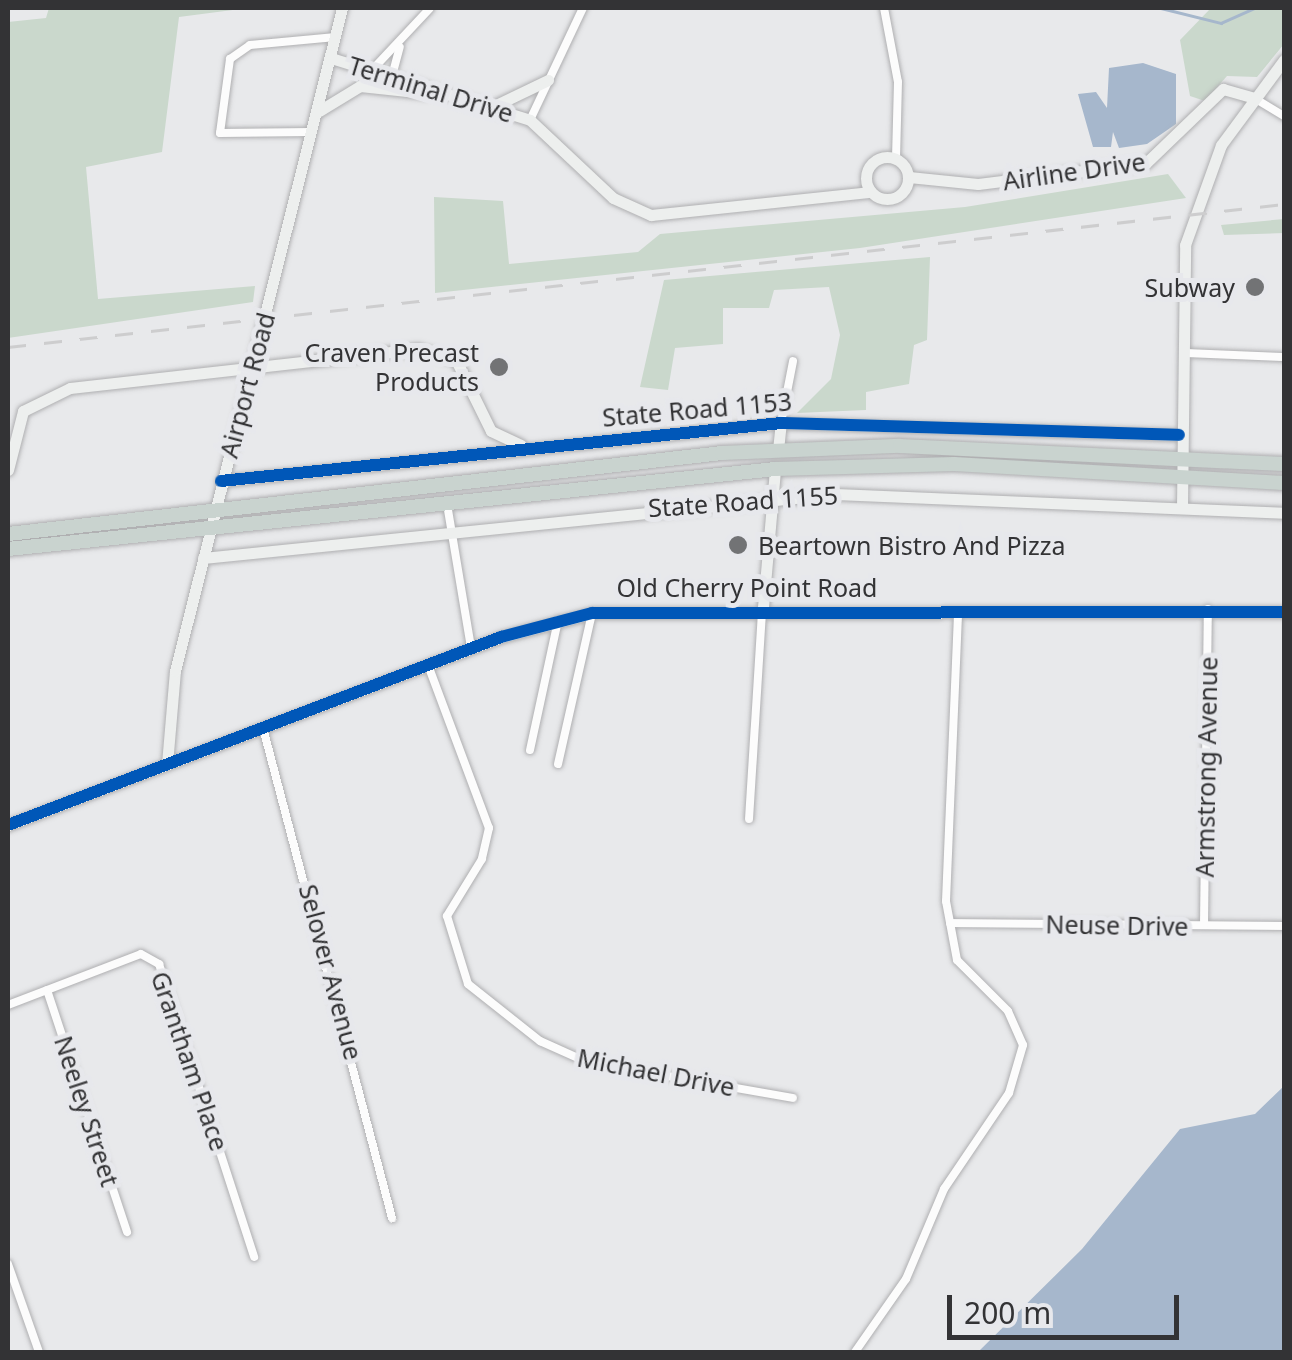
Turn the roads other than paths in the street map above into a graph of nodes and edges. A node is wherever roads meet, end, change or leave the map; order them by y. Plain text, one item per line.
1 (342, 8) edge
2 (430, 8) edge
3 (583, 8) edge
4 (884, 8) edge
5 (336, 37) junction
6 (400, 47) junction
7 (331, 58) junction
8 (1284, 60) edge
9 (372, 70) junction
10 (392, 76) junction
11 (548, 80) junction
12 (451, 94) junction
13 (1254, 98) junction
14 (490, 106) junction
15 (319, 111) junction
16 (1284, 116) edge
17 (530, 120) junction
18 (314, 132) junction
19 (896, 159) junction
20 (866, 176) junction
21 (909, 177) junction
22 (978, 184) junction
23 (871, 192) junction
24 (903, 193) junction
25 (804, 201) junction
26 (1179, 353) junction
27 (1284, 358) edge
28 (793, 361) dead end
29 (251, 368) junction
30 (782, 423) junction
31 (1178, 434) junction
32 (536, 446) junction
33 (778, 450) junction
34 (1178, 458) junction
35 (1284, 464) edge
36 (776, 469) junction
37 (8, 470) edge
38 (1179, 477) junction
39 (221, 481) junction
40 (1284, 483) edge
41 (772, 496) junction
42 (446, 502) junction
43 (1182, 507) junction
44 (215, 508) junction
45 (1284, 513) edge
46 (210, 528) junction
47 (451, 530) junction
48 (8, 534) edge
49 (8, 549) edge
50 (203, 558) junction
51 (763, 607) junction
52 (958, 607) junction
53 (1208, 609) junction
54 (592, 612) junction
55 (1284, 612) edge
56 (558, 620) junction
57 (471, 648) junction
58 (428, 664) junction
59 (263, 728) junction
60 (530, 750) dead end
61 (167, 764) junction
62 (558, 764) dead end
63 (749, 819) dead end
64 (8, 825) edge
65 (950, 923) junction
66 (1204, 926) junction
67 (1284, 926) edge
68 (47, 990) junction
69 (8, 1005) edge
70 (793, 1098) dead end
71 (392, 1218) dead end
72 (127, 1232) dead end
73 (254, 1257) dead end
74 (8, 1264) edge
75 (39, 1352) edge
76 (855, 1352) edge

1 - 5 street, Airport Road
2 - 6 street
3 - 11 street, Terminal Drive
4 - 19 street
5 - 7 street, Airport Road
5 - 18 street
6 - 9 street
6 - 10 street
7 - 9 street, Terminal Drive
7 - 15 street, Airport Road
8 - 13 street
9 - 10 street, Terminal Drive
10 - 12 street, Terminal Drive
11 - 14 street
11 - 17 street, Terminal Drive
12 - 14 street, Terminal Drive
12 - 15 street
13 - 16 street
13 - 22 street, Airline Drive
13 - 26 street
14 - 17 street, Terminal Drive
15 - 18 street, Airport Road
17 - 25 street, Terminal Drive
18 - 29 street, Airport Road
19 - 20 street, Terminal Drive
19 - 21 street
20 - 23 street
20 - 25 street, Terminal Drive
21 - 22 street
21 - 24 street
22 - 24 street, Terminal Drive
23 - 24 street, Terminal Drive
23 - 25 street, Terminal Drive
26 - 27 street
26 - 31 street
28 - 30 street
29 - 32 street, State Road 1153
29 - 37 street, State Road 1153
29 - 39 street, Airport Road
30 - 31 street, State Road 1153
30 - 32 street, State Road 1153
30 - 33 street
31 - 34 street
32 - 39 street, State Road 1153
33 - 34 highway
33 - 44 highway
34 - 35 highway
34 - 38 street
36 - 38 highway
36 - 41 street
36 - 42 highway
38 - 40 highway
38 - 43 street
39 - 44 street, Airport Road
41 - 43 street, State Road 1155
41 - 47 street, State Road 1155
41 - 51 street
42 - 46 highway
42 - 47 street
43 - 45 street, State Road 1155
44 - 46 street, Airport Road
44 - 48 highway
46 - 49 highway
46 - 50 street, Airport Road
47 - 50 street, State Road 1155
47 - 57 street
50 - 61 street, Airport Road
51 - 52 street, Old Cherry Point Road
51 - 54 street, Old Cherry Point Road
51 - 63 street
52 - 53 street, Old Cherry Point Road
52 - 65 street
53 - 55 street, Old Cherry Point Road
53 - 66 street, Armstrong Avenue
54 - 56 street, Old Cherry Point Road
54 - 62 street
56 - 57 street, Old Cherry Point Road
56 - 60 street
57 - 58 street, Old Cherry Point Road
58 - 59 street, Old Cherry Point Road
58 - 70 street, Michael Drive
59 - 61 street, Old Cherry Point Road
59 - 71 street, Selover Avenue
61 - 64 street, Old Cherry Point Road
65 - 66 street, Neuse Drive
65 - 76 street
66 - 67 street, Neuse Drive
68 - 69 street, Grantham Place
68 - 72 street, Neeley Street
68 - 73 street, Grantham Place
74 - 75 street

